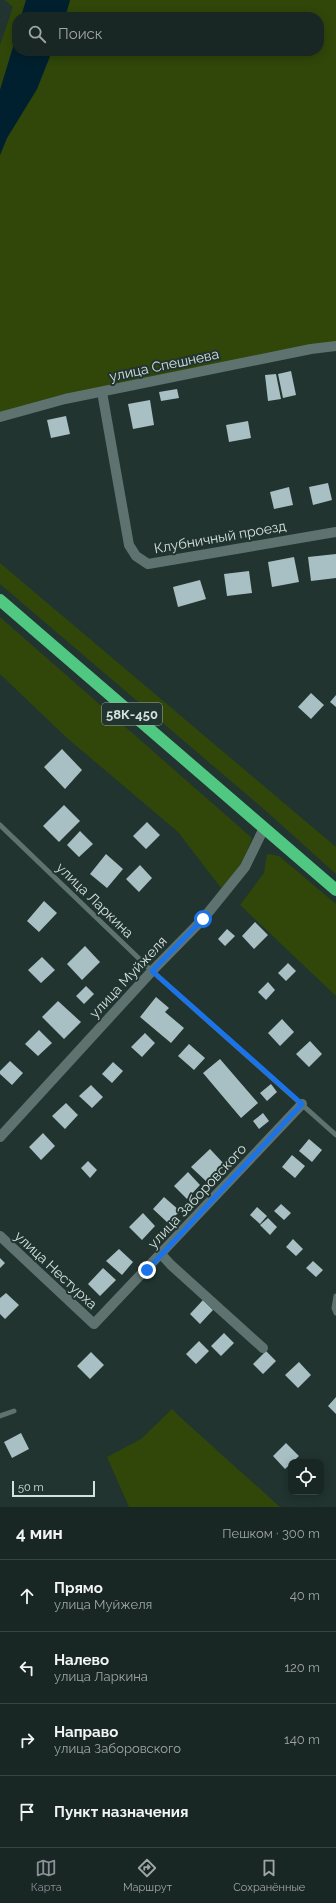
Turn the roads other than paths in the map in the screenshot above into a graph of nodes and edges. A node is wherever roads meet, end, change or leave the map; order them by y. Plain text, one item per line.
1 (336, 346) edge
2 (102, 392) junction
3 (0, 417) edge
4 (336, 532) edge
5 (0, 600) edge
6 (0, 825) edge
7 (264, 828) junction
8 (336, 890) edge
9 (152, 971) junction
10 (302, 1104) junction
11 (336, 1135) edge
12 (0, 1137) edge
13 (0, 1236) edge
14 (162, 1254) junction
15 (336, 1296) edge
16 (336, 1313) edge
17 (94, 1324) joint
18 (263, 1348) dead end
19 (14, 1411) dead end
20 (0, 1416) edge

1 - 2 street, улица Спешнева
2 - 3 street, улица Спешнева
2 - 4 street, Клубничный проезд
5 - 7 highway, 58К-450
6 - 9 lane, улица Ларкина
7 - 8 highway, 58К-450
7 - 9 street, улица Муйжеля
9 - 10 lane, улица Ларкина
9 - 12 street, улица Муйжеля
10 - 11 lane, улица Ларкина
10 - 14 street, улица Заборовского
13 - 17 street, улица Нестурха
14 - 17 street, улица Заборовского
14 - 18 street
15 - 16 lane
19 - 20 lane

